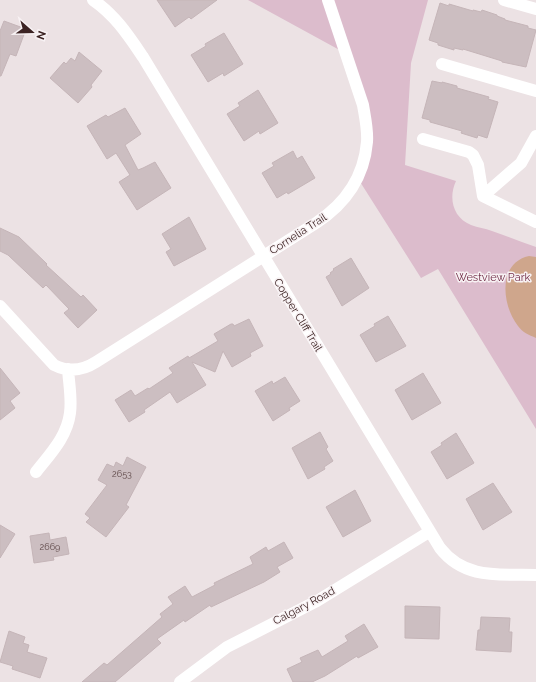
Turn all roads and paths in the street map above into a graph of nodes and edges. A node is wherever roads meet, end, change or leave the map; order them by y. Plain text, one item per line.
1 (93, 0) edge
2 (328, 0) edge
3 (504, 0) edge
4 (536, 9) edge
5 (442, 64) dead end
6 (536, 91) edge
7 (535, 138) edge
8 (423, 139) dead end
9 (483, 196) junction
10 (536, 222) edge
11 (263, 257) junction
12 (0, 306) edge
13 (68, 369) junction
14 (36, 472) dead end
15 (429, 532) junction
16 (536, 575) edge
17 (180, 682) edge

1 - 11 street, Copper Cliff Trail
2 - 11 street, Cornelia Trail
3 - 4 street
5 - 6 street
7 - 9 street
8 - 9 street
9 - 10 street
11 - 13 street, Cornelia Trail
11 - 15 street, Copper Cliff Trail
12 - 13 street, Cornelia Trail
13 - 14 street
15 - 16 street, Copper Cliff Trail
15 - 17 street, Calgary Road

